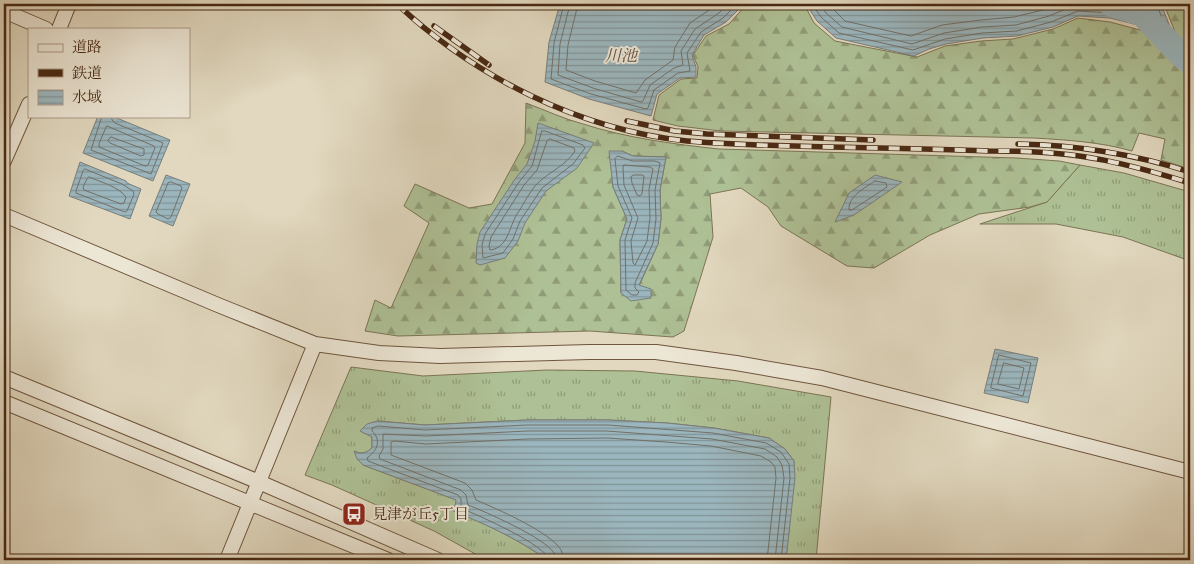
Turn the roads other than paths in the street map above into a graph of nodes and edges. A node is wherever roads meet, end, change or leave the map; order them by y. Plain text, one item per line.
1 (69, 4) edge
2 (4, 11) edge
3 (44, 28) edge
4 (59, 28) edge
5 (28, 106) edge
6 (4, 161) edge
7 (4, 216) edge
8 (315, 344) junction
9 (4, 377) edge
10 (4, 402) edge
11 (1190, 472) edge
12 (259, 482) junction
13 (250, 504) junction
14 (226, 560) edge
15 (388, 560) edge
16 (438, 560) edge

1 - 4 street
2 - 3 street
5 - 6 street
7 - 8 street
8 - 11 street
8 - 12 street
9 - 12 street
10 - 13 street
12 - 13 street
12 - 16 street
13 - 14 street
13 - 15 street

